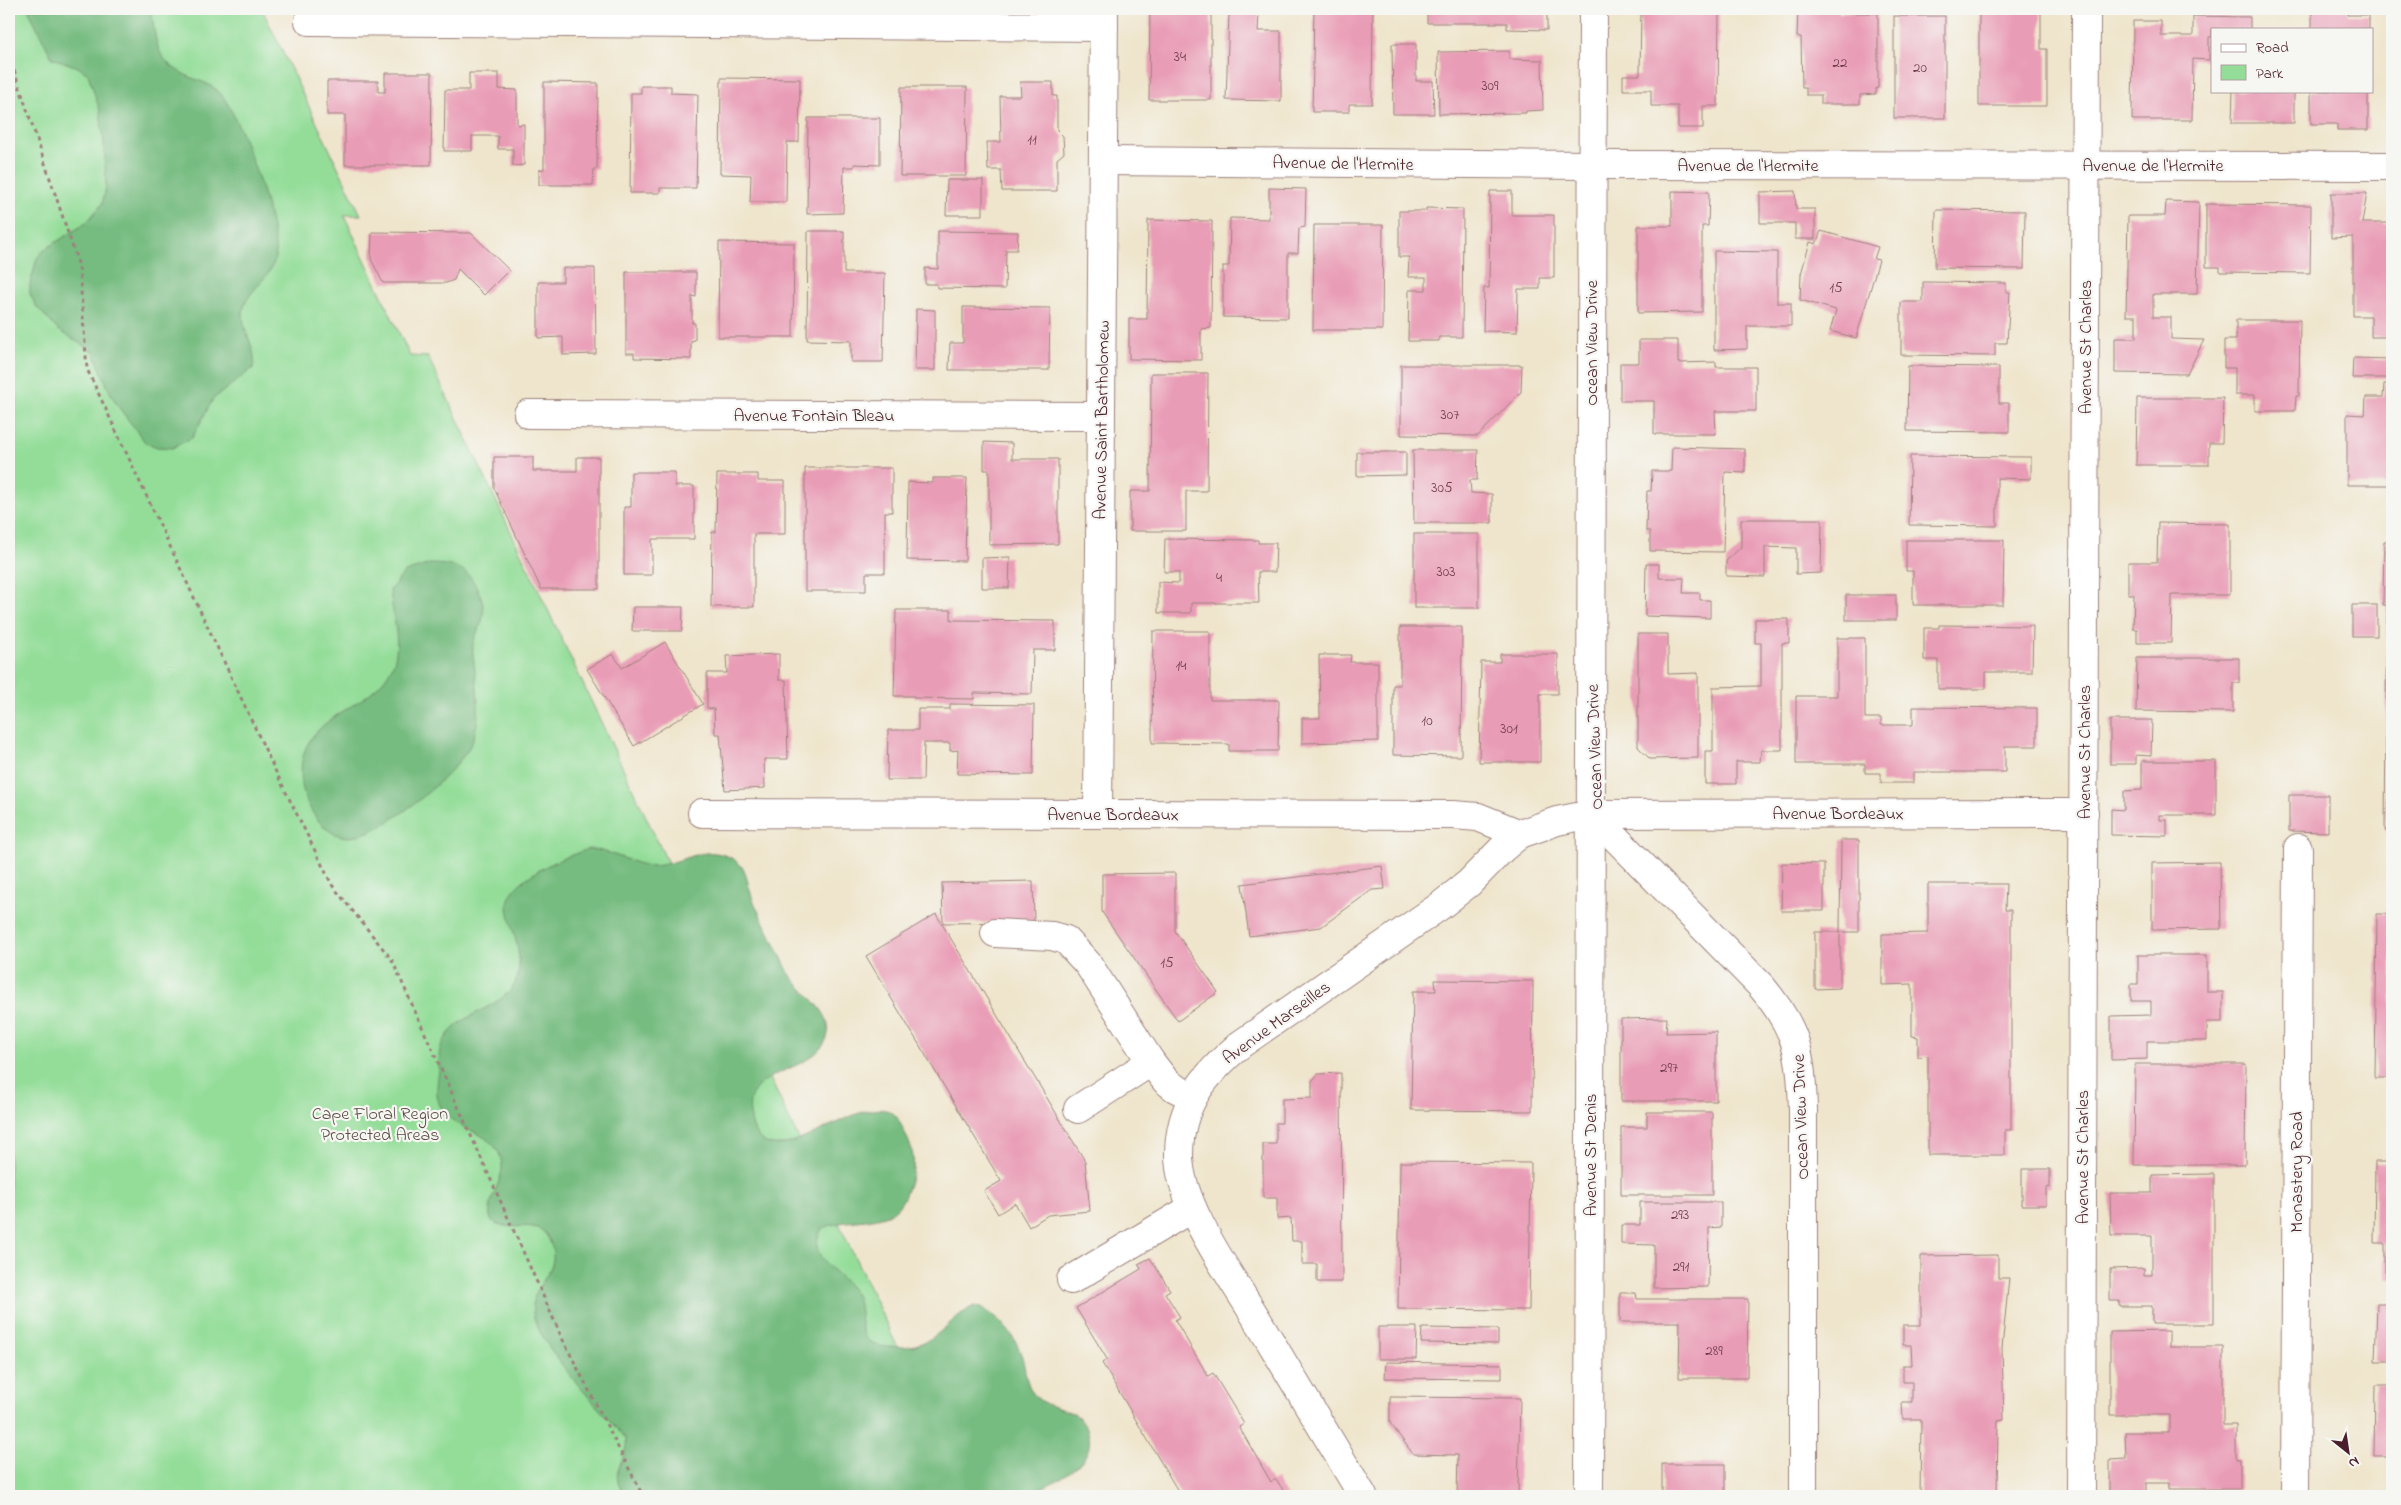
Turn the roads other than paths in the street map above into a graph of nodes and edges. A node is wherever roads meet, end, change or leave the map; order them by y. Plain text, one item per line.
1 (1593, 9) edge
2 (2086, 9) edge
3 (836, 17) edge
4 (1104, 18) edge
5 (309, 21) dead end
6 (1104, 161) junction
7 (1591, 165) junction
8 (2086, 165) junction
9 (2392, 166) edge
10 (528, 414) dead end
11 (1100, 416) junction
12 (702, 813) dead end
13 (2084, 813) junction
14 (1098, 814) junction
15 (1592, 814) junction
16 (1520, 834) junction
17 (2298, 848) dead end
18 (995, 933) dead end
19 (1151, 1062) junction
20 (1193, 1097) junction
21 (1078, 1109) dead end
22 (1192, 1208) junction
23 (1071, 1280) dead end
24 (1363, 1496) edge
25 (1589, 1496) edge
26 (1803, 1496) edge
27 (2081, 1496) edge
28 (2295, 1496) edge

1 - 7 street, Ocean View Drive
2 - 8 street, Avenue St Charles
3 - 4 street
3 - 5 street
4 - 6 street, Avenue Saint Bartholomew
6 - 7 street, Avenue de l'Hermite
6 - 11 street, Avenue Saint Bartholomew
7 - 8 street, Avenue de l'Hermite
7 - 15 street, Ocean View Drive
8 - 9 street, Avenue de l'Hermite
8 - 13 street, Avenue St Charles
10 - 11 street, Avenue Fontain Bleau
11 - 14 street, Avenue Saint Bartholomew
12 - 14 street, Avenue Bordeaux
13 - 15 street, Avenue Bordeaux
13 - 27 street, Avenue St Charles
14 - 16 street, Avenue Bordeaux
15 - 16 street, Avenue Marseilles
15 - 25 street, Avenue St Denis
15 - 26 street, Ocean View Drive
16 - 20 street, Avenue Marseilles
17 - 28 street, Monastery Road
18 - 19 street
19 - 20 street
19 - 21 street
20 - 22 street, Avenue Marseilles
22 - 23 street
22 - 24 street, Avenue Marseilles

